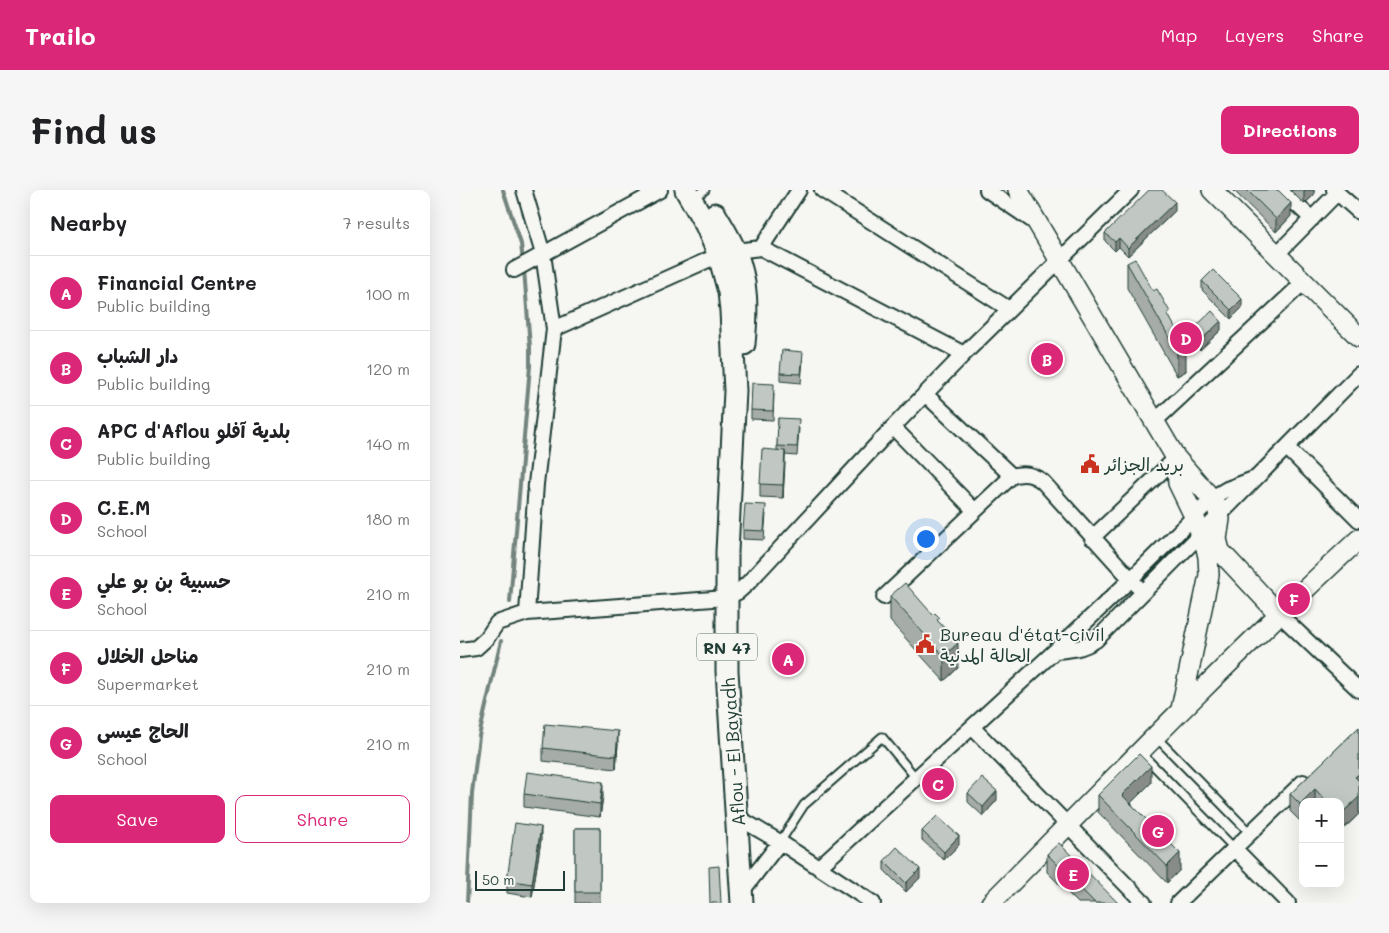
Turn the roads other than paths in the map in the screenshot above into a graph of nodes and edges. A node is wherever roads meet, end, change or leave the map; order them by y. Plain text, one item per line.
1 (524, 190) edge
2 (660, 190) edge
3 (799, 190) edge
4 (822, 190) edge
5 (987, 190) edge
6 (1018, 190) edge
7 (1131, 190) edge
8 (1281, 190) edge
9 (697, 192) edge
10 (1336, 192) edge
11 (1218, 194) edge
12 (1359, 212) edge
13 (1312, 219) junction
14 (1040, 226) junction
15 (761, 248) junction
16 (727, 253) junction
17 (1276, 255) junction
18 (540, 256) junction
19 (1059, 259) junction
20 (514, 270) dead end
21 (1304, 282) junction
22 (1009, 309) junction
23 (554, 329) junction
24 (1359, 338) edge
25 (964, 354) junction
26 (1359, 374) edge
27 (925, 394) junction
28 (1155, 421) junction
29 (893, 427) junction
30 (1287, 448) junction
31 (1176, 458) junction
32 (1012, 476) junction
33 (1216, 507) junction
34 (974, 510) junction
35 (1194, 516) junction
36 (1359, 520) edge
37 (1201, 534) junction
38 (1092, 538) junction
39 (1359, 539) edge
40 (1131, 579) junction
41 (1143, 592) junction
42 (884, 597) dead end
43 (726, 598) junction
44 (527, 613) junction
45 (1278, 613) junction
46 (460, 650) edge
47 (1055, 651) junction
48 (1190, 666) junction
49 (1213, 680) junction
50 (1359, 690) edge
51 (1182, 709) junction
52 (972, 727) junction
53 (1155, 736) junction
54 (1141, 753) junction
55 (1311, 774) edge
56 (916, 778) junction
57 (738, 817) junction
58 (1068, 824) junction
59 (1250, 833) junction
60 (780, 842) junction
61 (1234, 848) junction
62 (819, 867) junction
63 (742, 896) edge
64 (873, 903) edge
65 (991, 903) edge
66 (1144, 903) edge
67 (1178, 903) edge
68 (1288, 903) edge

1 - 18 street
2 - 18 street
3 - 15 street
4 - 22 street
5 - 14 street
6 - 14 street
7 - 19 street
8 - 13 street
9 - 16 main road, Aflou - El Bayadh / RN 47
10 - 12 street
10 - 13 street
11 - 17 street
13 - 17 street
14 - 19 street
15 - 16 street
15 - 25 street
16 - 23 street
16 - 43 main road, Aflou - El Bayadh / RN 47
17 - 21 street
18 - 20 street
18 - 23 street
19 - 22 street
19 - 28 street
21 - 24 street
21 - 28 street
22 - 25 street
23 - 44 street
25 - 27 street
26 - 30 street
27 - 29 street
27 - 32 street
28 - 31 street
29 - 34 street
29 - 43 street
30 - 33 street
30 - 36 street
31 - 33 street
31 - 35 street
31 - 38 street
32 - 34 street
32 - 38 street
33 - 35 street
33 - 37 street
33 - 45 street
34 - 42 street
35 - 37 street
35 - 40 street
37 - 41 street
37 - 48 street
38 - 40 street
39 - 45 street
40 - 41 street
40 - 47 street
41 - 47 street
43 - 44 street
43 - 57 main road, Aflou - El Bayadh / RN 47
44 - 46 street
45 - 49 street
45 - 50 street
47 - 52 street
48 - 49 street
48 - 51 street
49 - 51 street
51 - 53 street
52 - 56 street
52 - 58 street
53 - 54 street
53 - 59 lane
54 - 58 street
54 - 61 lane
55 - 59 street
56 - 60 lane
56 - 62 street
57 - 60 street
57 - 63 main road, Aflou - El Bayadh / RN 47
58 - 65 street
58 - 66 street
59 - 61 street
60 - 62 street
60 - 63 street
61 - 67 street
61 - 68 street
62 - 64 street

